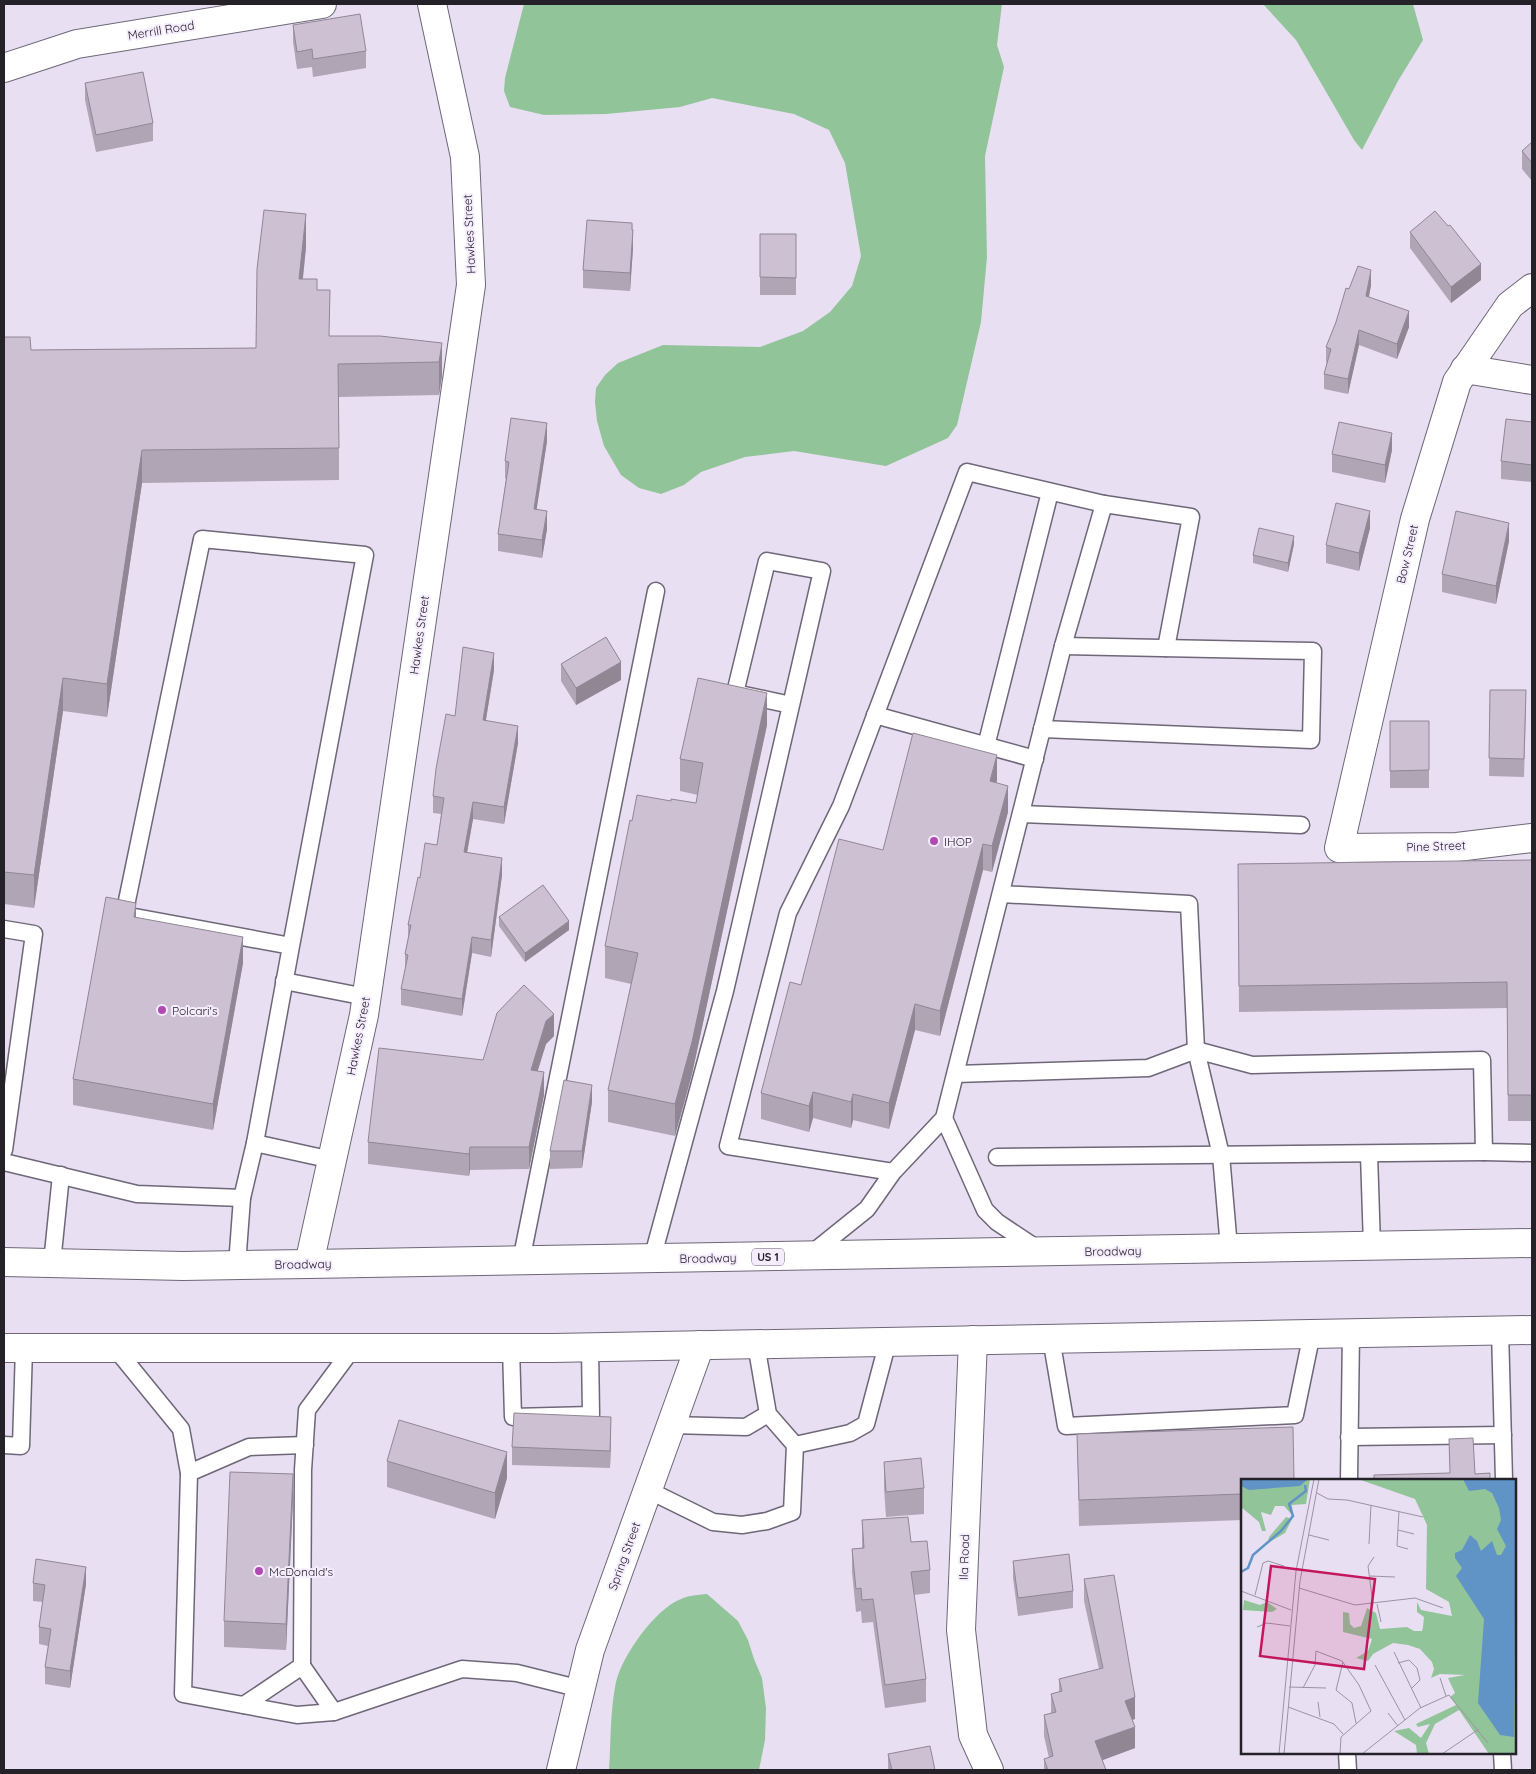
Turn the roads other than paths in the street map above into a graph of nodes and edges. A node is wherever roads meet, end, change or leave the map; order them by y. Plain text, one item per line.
1 (322, 4) edge
2 (432, 4) edge
3 (4, 68) edge
4 (1532, 288) edge
5 (1465, 369) junction
6 (1532, 380) edge
7 (1050, 492) junction
8 (1104, 504) junction
9 (656, 591) dead end
10 (1063, 646) junction
11 (1166, 648) junction
12 (791, 705) junction
13 (875, 715) junction
14 (1042, 729) junction
15 (986, 746) junction
16 (1035, 759) junction
17 (1021, 814) junction
18 (1301, 825) dead end
19 (1532, 838) edge
20 (1339, 848) joint
21 (1001, 894) junction
22 (4, 929) edge
23 (291, 946) junction
24 (284, 981) junction
25 (366, 997) junction
26 (1196, 1050) junction
27 (956, 1074) junction
28 (944, 1118) junction
29 (256, 1143) junction
30 (4, 1150) edge
31 (1484, 1152) junction
32 (1532, 1153) edge
33 (1370, 1154) junction
34 (1221, 1155) junction
35 (997, 1157) dead end
36 (332, 1160) junction
37 (4, 1162) edge
38 (893, 1172) junction
39 (61, 1175) junction
40 (242, 1198) junction
41 (1532, 1242) edge
42 (1372, 1246) junction
43 (1229, 1248) junction
44 (1042, 1252) junction
45 (809, 1256) junction
46 (652, 1258) junction
47 (521, 1261) junction
48 (4, 1262) edge
49 (52, 1263) junction
50 (308, 1264) junction
51 (238, 1265) junction
52 (1500, 1330) junction
53 (1532, 1330) edge
54 (1312, 1333) junction
55 (1351, 1333) junction
56 (1051, 1338) junction
57 (973, 1340) junction
58 (888, 1341) junction
59 (756, 1344) junction
60 (700, 1345) junction
61 (590, 1347) junction
62 (14, 1348) edge
63 (115, 1348) junction
64 (353, 1348) junction
65 (511, 1348) junction
66 (768, 1414) junction
67 (671, 1425) junction
68 (1503, 1435) junction
69 (1349, 1437) junction
70 (4, 1445) edge
71 (305, 1445) junction
72 (795, 1445) junction
73 (189, 1473) junction
74 (1349, 1479) edge
75 (1504, 1479) edge
76 (648, 1490) junction
77 (302, 1666) junction
78 (580, 1689) junction
79 (244, 1705) junction
80 (334, 1712) junction
81 (1347, 1754) edge
82 (1502, 1754) edge
83 (561, 1770) edge
84 (989, 1770) edge
85 (1348, 1770) edge
86 (1503, 1770) edge

1 - 3 main road, Merrill Road
2 - 25 main road, Hawkes Street
4 - 5 main road, Bow Street
5 - 6 main road
5 - 20 main road, Bow Street
7 - 8 lane
7 - 13 lane
7 - 15 lane
8 - 10 lane
8 - 11 lane
9 - 47 lane
10 - 11 lane
10 - 14 lane
11 - 14 lane
12 - 12 lane
12 - 46 lane
13 - 15 lane
13 - 38 lane
14 - 16 lane
15 - 16 lane
16 - 17 lane
17 - 18 lane
17 - 21 lane
19 - 20 main road, Pine Street
21 - 26 lane
21 - 27 lane
22 - 30 lane
23 - 23 lane
23 - 24 lane
24 - 25 lane
24 - 29 lane
25 - 36 main road, Hawkes Street
26 - 27 lane
26 - 31 lane
26 - 34 lane
27 - 28 lane
28 - 38 lane
28 - 44 lane
29 - 36 lane
29 - 40 lane
31 - 32 lane
31 - 33 lane
33 - 34 lane
33 - 42 lane
34 - 35 lane
34 - 43 lane
36 - 50 main road, Hawkes Street
37 - 39 lane
38 - 45 lane
39 - 40 lane
39 - 49 lane
40 - 51 lane
41 - 42 main road, Broadway / US 1
42 - 43 main road, Broadway / US 1
43 - 44 main road, Broadway / US 1
44 - 45 main road, Broadway / US 1
45 - 46 main road, Broadway / US 1
46 - 47 main road, Broadway / US 1
47 - 50 main road, Broadway / US 1
48 - 49 main road, Broadway / US 1
49 - 51 main road, Broadway / US 1
50 - 51 main road, Broadway / US 1
52 - 53 main road
52 - 55 main road
52 - 68 lane
54 - 55 main road
54 - 56 main road
54 - 56 lane
55 - 69 lane
56 - 57 main road
57 - 58 main road
57 - 84 main road, Ila Road
58 - 59 main road
58 - 72 lane
59 - 60 main road
59 - 66 lane
60 - 61 main road
60 - 67 main road, Spring Street
61 - 65 main road
61 - 65 lane
62 - 63 main road
62 - 70 lane
63 - 64 main road
63 - 73 lane
64 - 65 main road
64 - 71 lane
66 - 67 lane
66 - 72 lane
67 - 76 main road, Spring Street
68 - 69 lane
68 - 75 lane
69 - 74 lane
71 - 73 lane
71 - 77 lane
72 - 76 lane
73 - 79 lane
76 - 78 main road, Spring Street
77 - 79 lane
77 - 80 lane
78 - 80 lane
78 - 83 main road, Spring Street
79 - 80 lane
81 - 85 lane
82 - 86 lane

